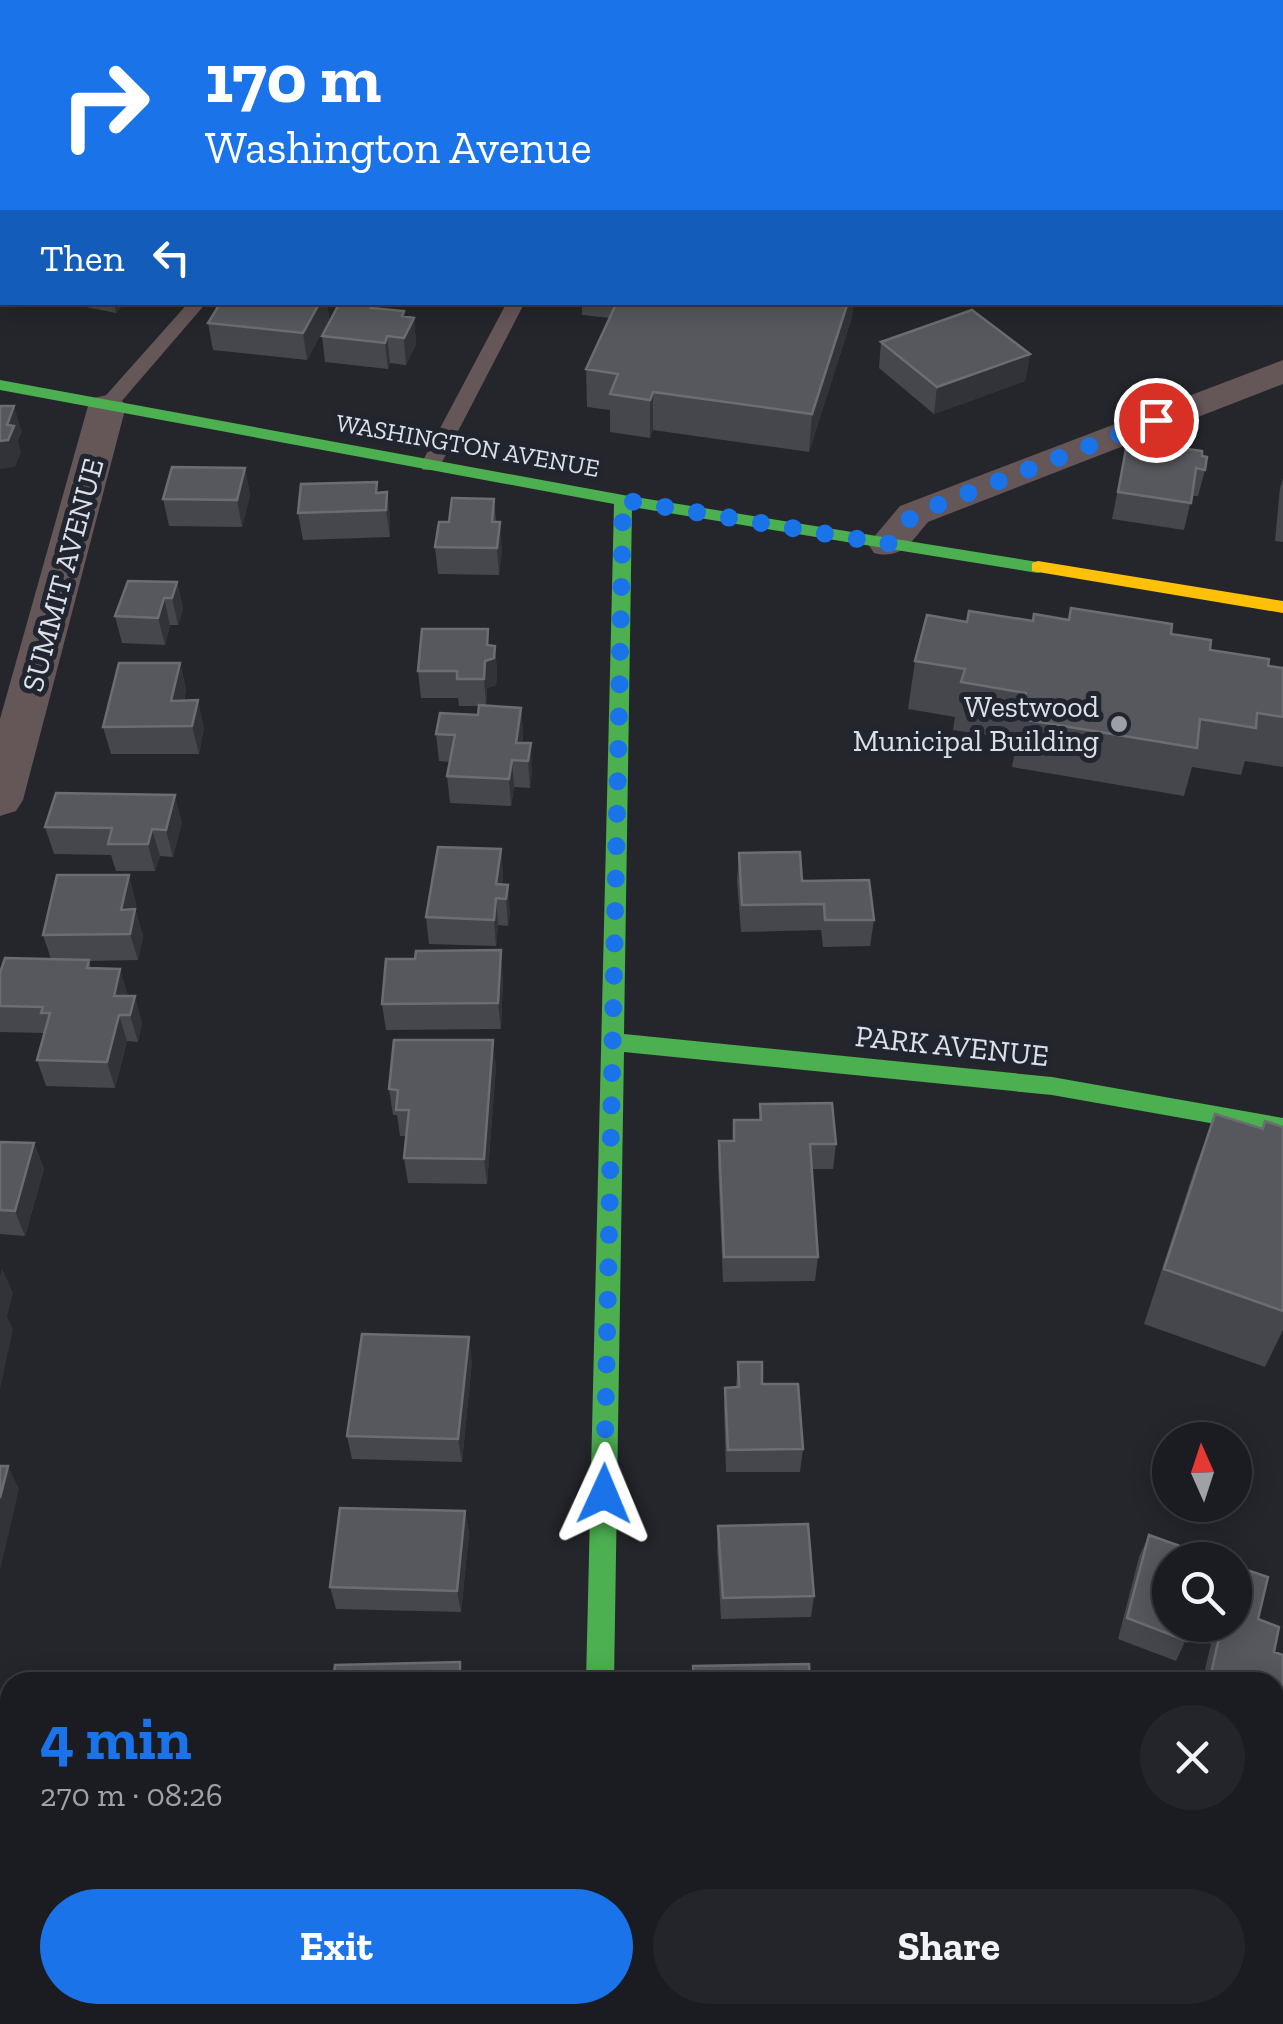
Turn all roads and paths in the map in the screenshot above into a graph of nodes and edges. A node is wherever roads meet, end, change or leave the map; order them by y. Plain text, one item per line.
1 (196, 305) edge
2 (514, 305) edge
3 (1283, 371) edge
4 (0, 384) edge
5 (108, 406) junction
6 (430, 466) junction
7 (623, 500) junction
8 (888, 544) junction
9 (1283, 607) edge
10 (0, 800) edge
11 (612, 1042) junction
12 (1283, 1127) edge
13 (600, 1672) edge

1 - 5 lane
2 - 6 lane
3 - 8 street
4 - 5 street, WASHINGTON AVENUE
5 - 6 street, WASHINGTON AVENUE
5 - 10 street, SUMMIT AVENUE
6 - 7 street, WASHINGTON AVENUE
7 - 8 street, WASHINGTON AVENUE
7 - 11 street
8 - 9 street, WASHINGTON AVENUE
11 - 12 street, PARK AVENUE
11 - 13 street

